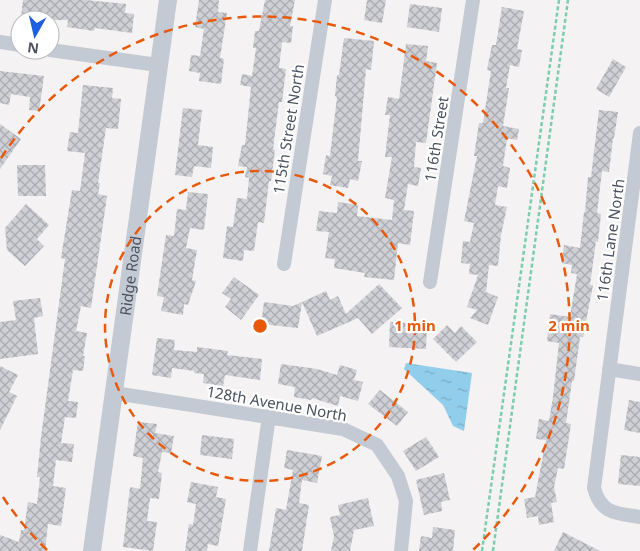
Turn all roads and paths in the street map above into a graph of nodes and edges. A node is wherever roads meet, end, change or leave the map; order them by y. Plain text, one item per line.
1 (168, 0) edge
2 (325, 0) edge
3 (473, 0) edge
4 (559, 0) edge
5 (568, 0) edge
6 (60, 51) edge
7 (158, 65) junction
8 (640, 132) edge
9 (634, 230) edge
10 (284, 264) dead end
11 (430, 282) dead end
12 (609, 369) junction
13 (640, 374) edge
14 (115, 393) junction
15 (269, 416) junction
16 (640, 517) edge
17 (92, 551) edge
18 (250, 551) edge
19 (401, 551) edge
20 (482, 551) edge
21 (493, 551) edge

1 - 7 street, Ridge Road
2 - 10 street, 115th Street North
3 - 11 street, 116th Street
4 - 20 path
5 - 21 path
6 - 7 street
7 - 14 street, Ridge Road
8 - 9 street, 116th Lane North
9 - 12 street, 116th Lane North
12 - 13 street
12 - 16 street, 116th Lane North
14 - 15 street, 128th Avenue North
14 - 17 street, Ridge Road
15 - 18 street
15 - 19 street, 128th Avenue North

